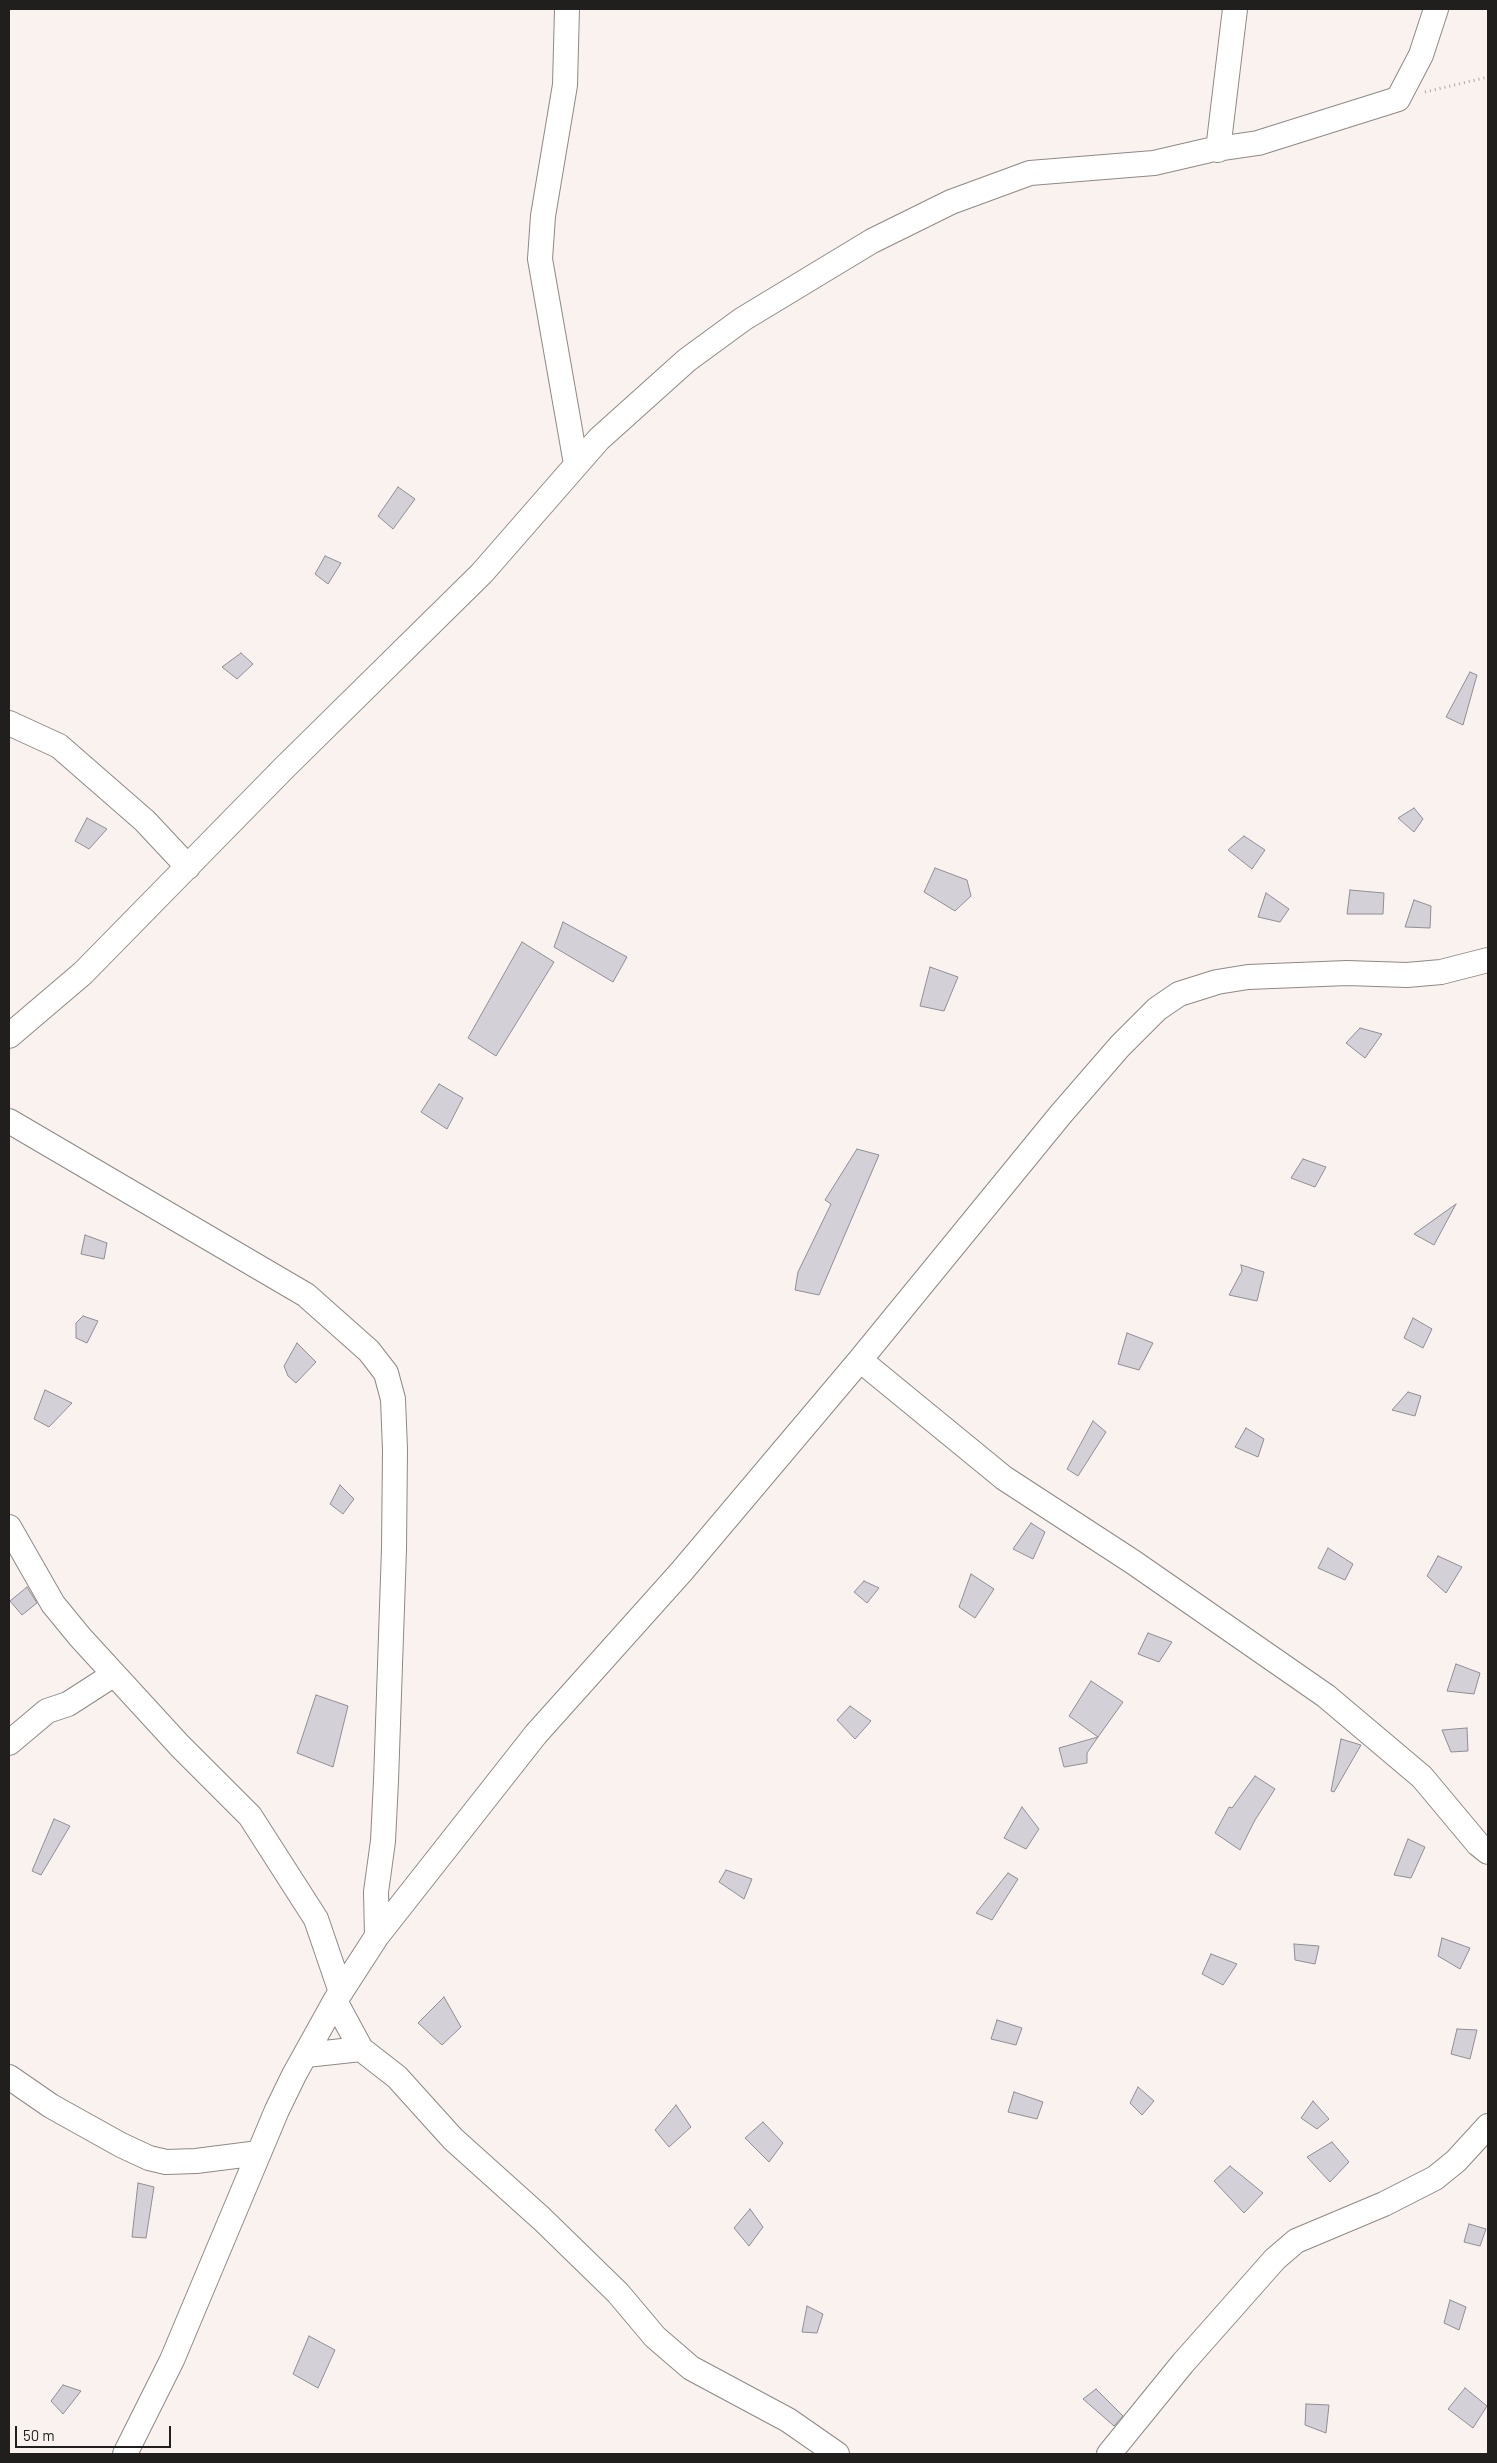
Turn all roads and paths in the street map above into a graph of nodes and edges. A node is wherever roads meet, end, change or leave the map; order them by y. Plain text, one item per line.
1 (567, 9) edge
2 (1235, 9) edge
3 (1436, 9) edge
4 (1488, 77) edge
5 (1398, 99) junction
6 (1218, 150) junction
7 (576, 464) junction
8 (9, 723) edge
9 (188, 867) junction
10 (1488, 960) edge
11 (9, 1036) edge
12 (9, 1120) edge
13 (860, 1360) junction
14 (9, 1527) edge
15 (113, 1675) junction
16 (9, 1743) edge
17 (1488, 1852) edge
18 (377, 1936) junction
19 (338, 1996) junction
20 (362, 2049) junction
21 (306, 2055) junction
22 (9, 2077) edge
23 (1488, 2126) edge
24 (259, 2153) junction
25 (126, 2454) edge
26 (837, 2454) edge
27 (1109, 2454) edge

1 - 7 street
2 - 6 street
3 - 5 street
4 - 5 path
5 - 6 street
6 - 7 street
7 - 9 street
8 - 9 street
9 - 11 street
10 - 13 street
12 - 18 street
13 - 17 street
13 - 18 street
14 - 15 street
15 - 16 street
15 - 19 street
18 - 19 street
19 - 20 street
19 - 21 street
20 - 21 street
20 - 26 street
21 - 24 street
22 - 24 street
23 - 27 street
24 - 25 street

